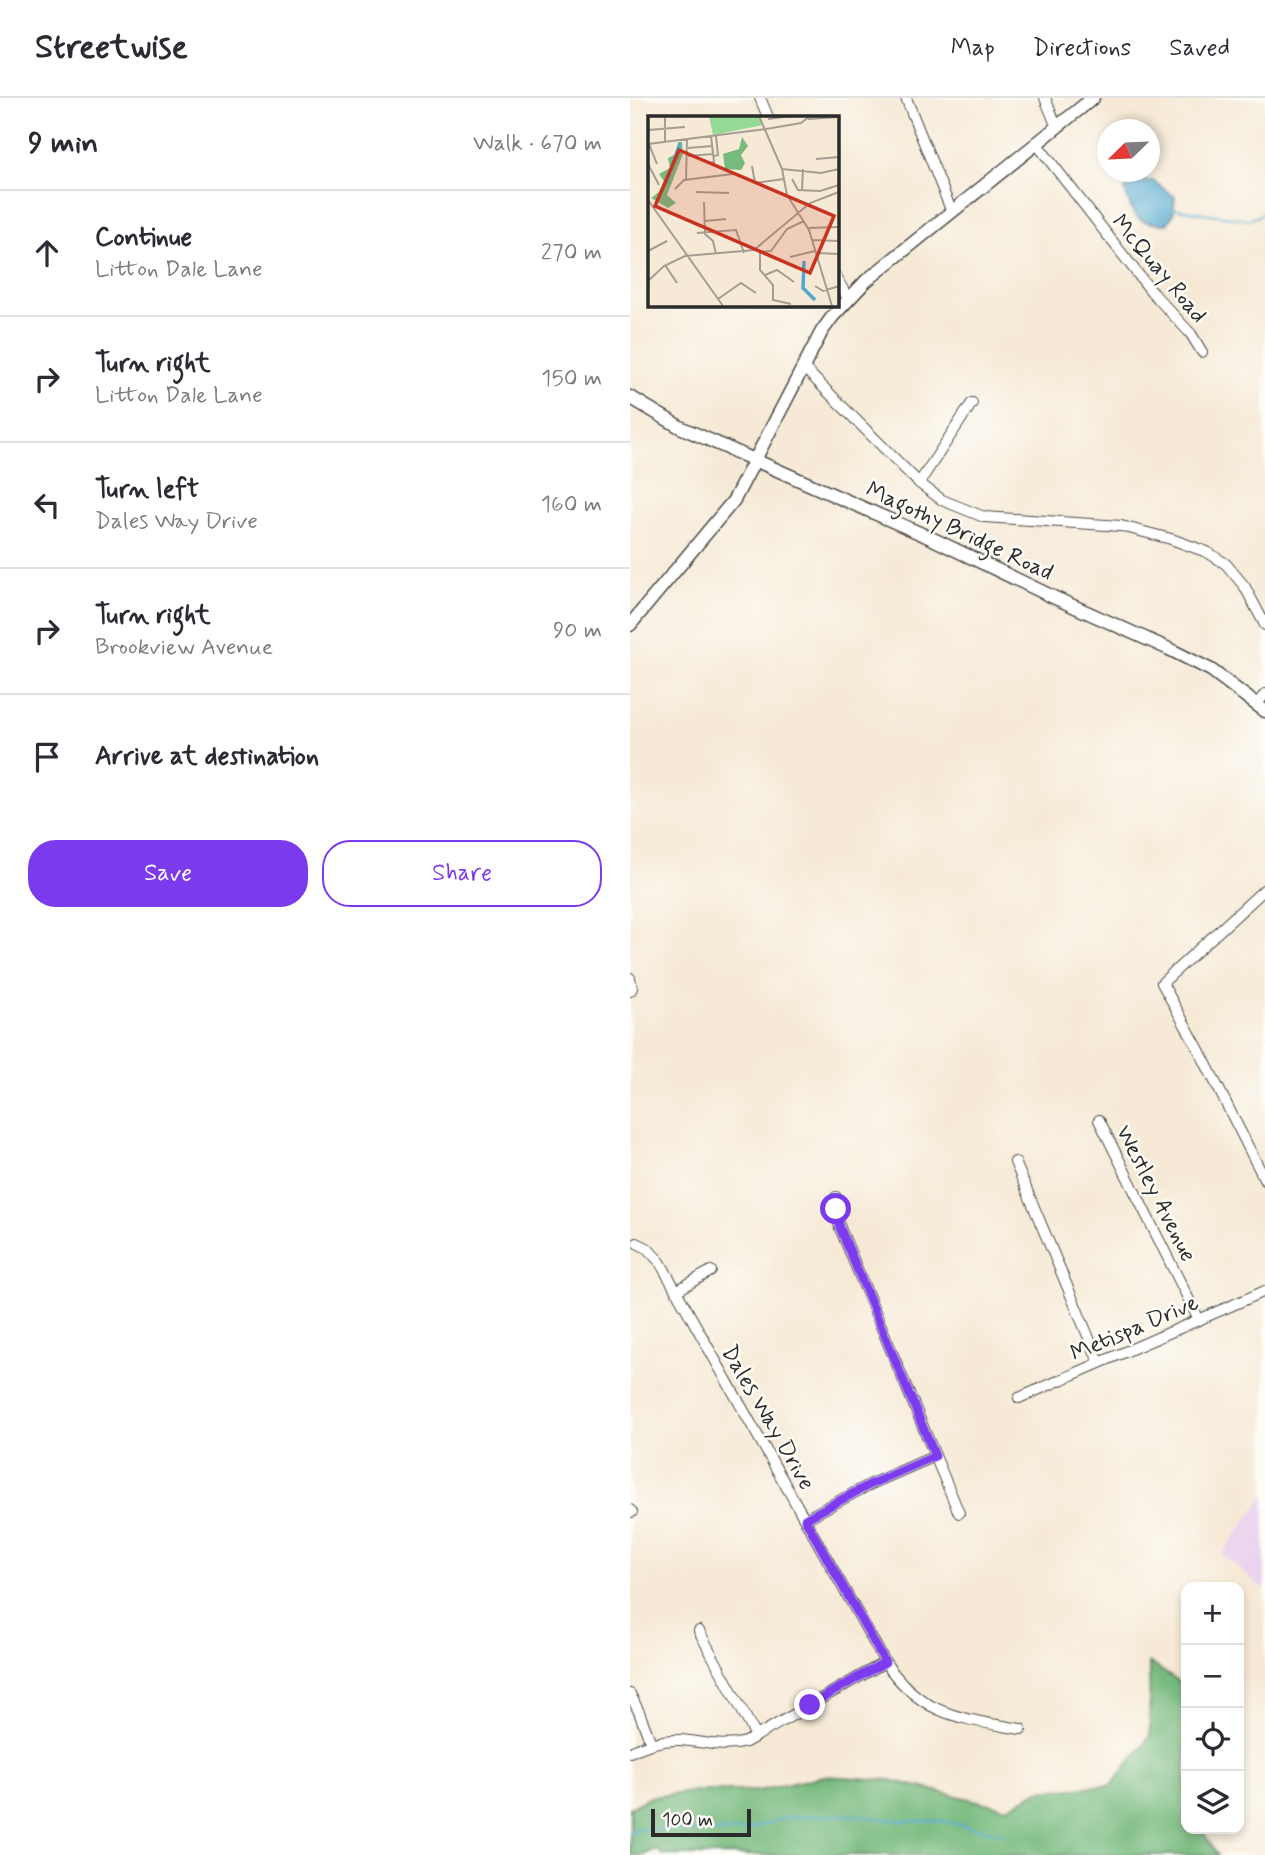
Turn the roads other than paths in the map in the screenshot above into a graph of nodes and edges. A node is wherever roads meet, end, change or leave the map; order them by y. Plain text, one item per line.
1 (760, 98) edge
2 (906, 98) edge
3 (1045, 98) edge
4 (1093, 98) edge
5 (768, 116) edge
6 (1056, 125) junction
7 (1036, 143) junction
8 (951, 210) junction
9 (838, 281) edge
10 (848, 299) junction
11 (1202, 352) dead end
12 (803, 367) junction
13 (630, 397) edge
14 (972, 403) dead end
15 (756, 460) junction
16 (919, 483) junction
17 (630, 625) edge
18 (1265, 625) edge
19 (1262, 703) edge
20 (1265, 889) edge
21 (630, 978) edge
22 (630, 991) edge
23 (1100, 1120) dead end
24 (1015, 1162) dead end
25 (1265, 1180) edge
26 (836, 1198) dead end
27 (637, 1243) dead end
28 (711, 1271) dead end
29 (676, 1291) junction
30 (1265, 1291) edge
31 (1199, 1320) junction
32 (1099, 1362) junction
33 (1019, 1398) dead end
34 (935, 1456) junction
35 (959, 1513) dead end
36 (805, 1519) junction
37 (699, 1631) dead end
38 (885, 1662) junction
39 (630, 1694) edge
40 (1021, 1729) dead end
41 (756, 1736) junction
42 (651, 1743) junction
43 (630, 1752) edge

1 - 5 street
2 - 8 street
3 - 6 street
4 - 6 main road
6 - 7 main road
7 - 8 main road
7 - 11 street, McQuay Road
8 - 10 main road
9 - 10 street
10 - 12 main road
12 - 15 main road
12 - 16 street
13 - 15 main road, Magothy Bridge Road
14 - 16 street
15 - 17 main road
15 - 19 main road, Magothy Bridge Road
16 - 18 street
20 - 25 street
21 - 22 street
23 - 31 street, Westley Avenue
24 - 32 street
26 - 34 street
27 - 29 street, Dales Way Drive
28 - 29 street
29 - 36 street, Dales Way Drive
30 - 31 street, Metispa Drive
31 - 32 street, Metispa Drive
32 - 33 street, Metispa Drive
34 - 35 street
34 - 36 street
36 - 38 street, Dales Way Drive
37 - 41 street
38 - 40 street, Dales Way Drive
38 - 41 street
39 - 42 street
41 - 42 street
42 - 43 street

